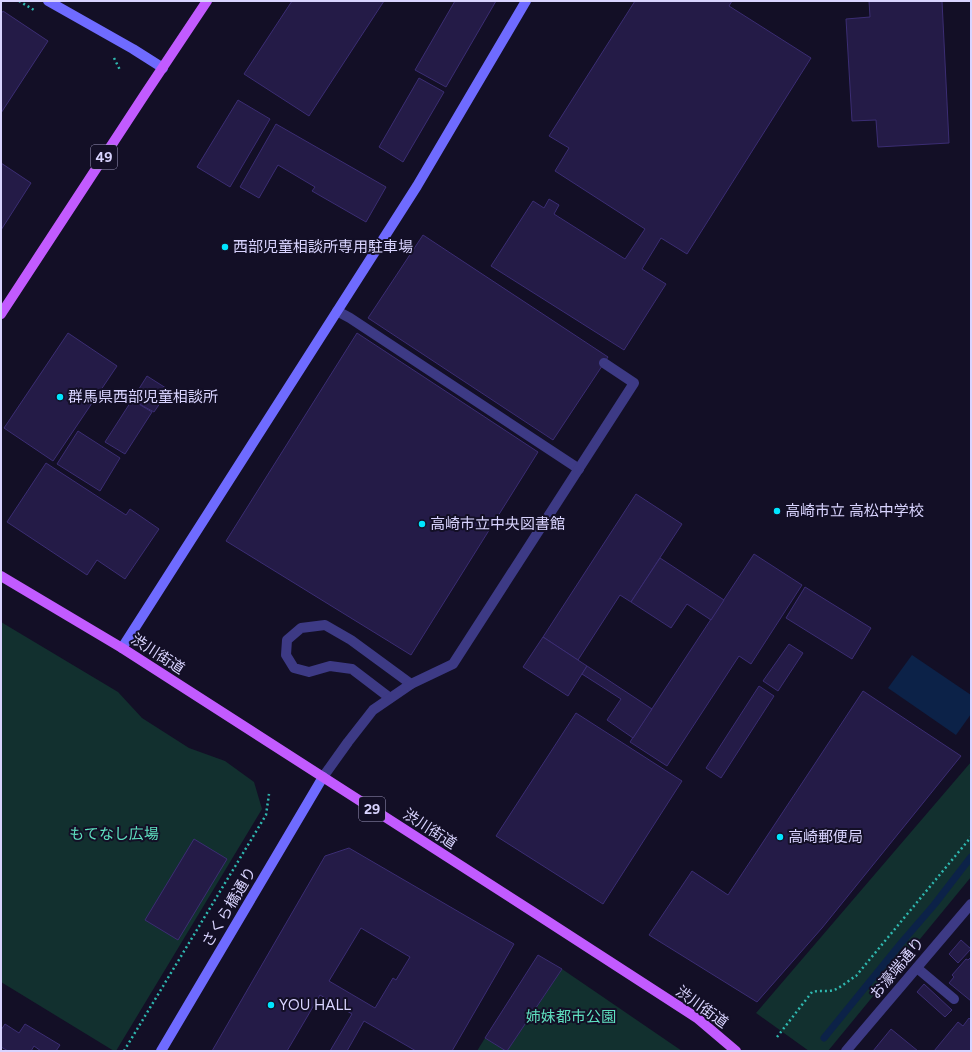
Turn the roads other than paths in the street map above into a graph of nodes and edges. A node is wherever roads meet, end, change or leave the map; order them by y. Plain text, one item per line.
1 (48, 1) edge
2 (207, 1) edge
3 (526, 1) edge
4 (163, 68) junction
5 (337, 311) junction
6 (1, 314) edge
7 (604, 364) dead end
8 (579, 469) junction
9 (1, 576) edge
10 (122, 648) junction
11 (411, 684) junction
12 (390, 698) junction
13 (323, 777) junction
14 (971, 904) edge
15 (917, 968) junction
16 (954, 999) dead end
17 (161, 1051) edge
18 (736, 1051) edge
19 (846, 1051) edge

1 - 4 street
2 - 4 main road, 49
3 - 5 street
4 - 6 main road, 49
5 - 8 street
5 - 10 street
7 - 8 street
8 - 11 street
9 - 10 main road, 渋川街道 / 29
10 - 13 main road, 渋川街道 / 29
11 - 12 street
11 - 12 street
12 - 13 street
13 - 17 street, さくら橋通り
13 - 18 main road, 渋川街道 / 29
14 - 15 street, お濠端通り
15 - 16 street
15 - 19 street, お濠端通り

